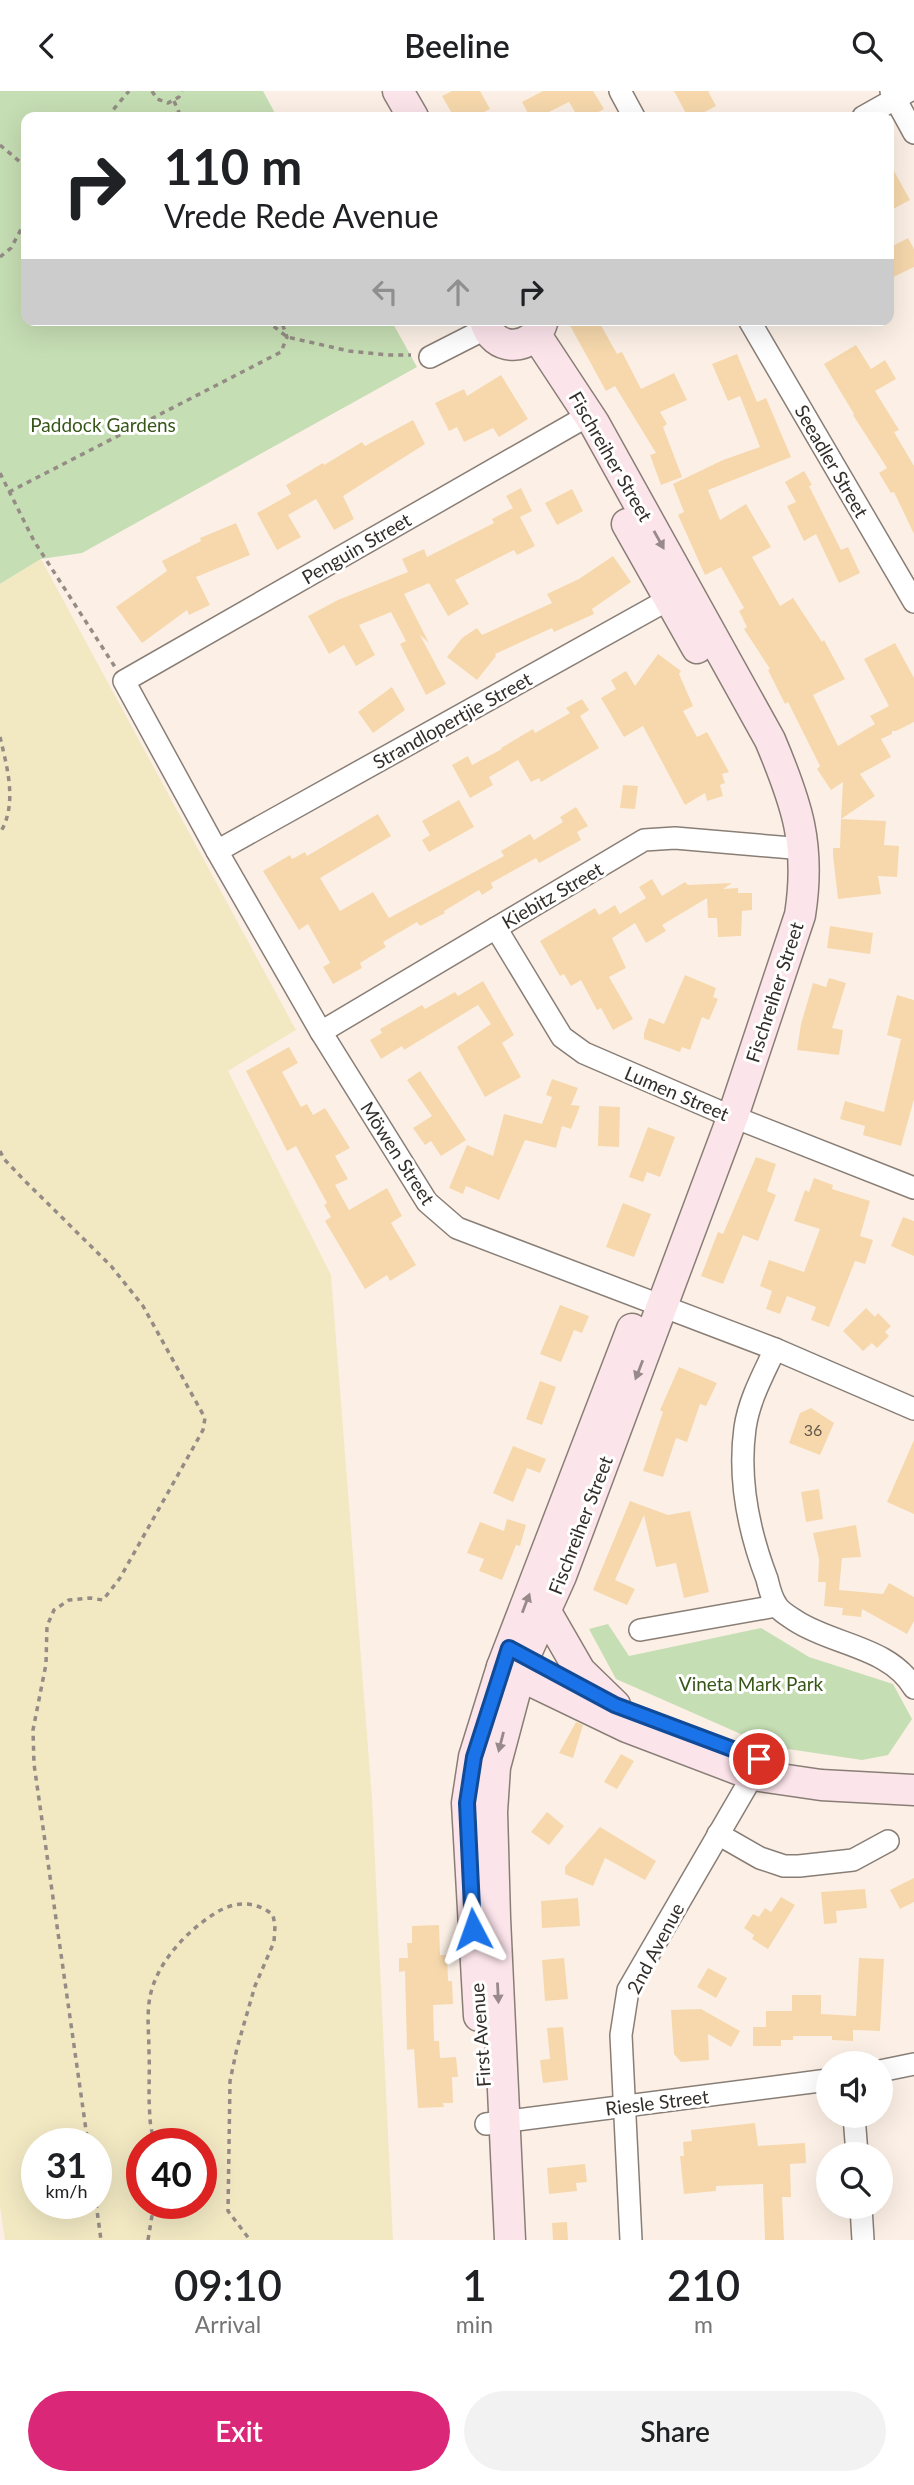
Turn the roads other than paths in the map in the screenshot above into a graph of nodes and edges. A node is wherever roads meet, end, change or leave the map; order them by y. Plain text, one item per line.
1 (376, 91) edge
2 (398, 91) edge
3 (620, 91) edge
4 (898, 94) edge
5 (387, 112) edge
6 (409, 112) edge
7 (631, 112) edge
8 (871, 112) edge
9 (914, 133) edge
10 (483, 326) edge
11 (487, 326) edge
12 (753, 326) edge
13 (533, 333) edge
14 (430, 357) road end
15 (581, 420) junction
16 (677, 594) junction
17 (914, 602) edge
18 (124, 681) joint
19 (796, 849) junction
20 (217, 851) junction
21 (496, 928) junction
22 (321, 1032) junction
23 (724, 1113) junction
24 (914, 1187) edge
25 (653, 1302) junction
26 (775, 1349) junction
27 (914, 1409) edge
28 (776, 1606) junction
29 (546, 1612) junction
30 (640, 1630) dead end
31 (513, 1662) junction
32 (914, 1688) edge
33 (615, 1705) junction
34 (756, 1767) junction
35 (914, 1774) edge
36 (914, 1790) edge
37 (718, 1834) junction
38 (888, 1841) dead end
39 (914, 2064) edge
40 (893, 2068) edge
41 (816, 2082) edge
42 (625, 2106) junction
43 (495, 2123) junction
44 (862, 2219) edge
45 (492, 2240) edge
46 (510, 2240) edge
47 (631, 2240) edge
48 (863, 2240) edge

1 - 5 street
2 - 6 street
3 - 7 street
4 - 8 street
4 - 9 street
10 - 14 street
11 - 13 street
12 - 17 street, Seeadler Street
13 - 15 street, Fischreiher Street
15 - 16 street, Fischreiher Street
15 - 18 street, Penguin Street
16 - 19 street, Fischreiher Street
16 - 20 street, Strandlopertjie Street
18 - 20 street, Möwen Street
19 - 21 street, Kiebitz Street
19 - 23 street, Fischreiher Street
20 - 22 street, Möwen Street
21 - 22 street, Kiebitz Street
21 - 23 street, Lumen Street
22 - 25 street, Möwen Street
23 - 24 street, Lumen Street
23 - 25 street, Fischreiher Street
25 - 26 street, Möwen Street
25 -> 29 street, Fischreiher Street
31 -> 25 street, Fischreiher Street
26 - 27 street, Möwen Street
26 - 28 street
28 - 30 street
28 - 32 street
29 - 31 street, Fischreiher Street
29 - 33 street
31 - 33 street
31 - 34 street
31 - 43 street, First Avenue
33 - 34 street
34 - 35 street
34 - 36 street
34 - 37 street, 2nd Avenue
37 - 38 street
37 - 42 street, 2nd Avenue
39 - 40 street
41 - 42 street, Riesle Street
42 - 43 street, Riesle Street
42 - 47 street, 2nd Avenue
43 - 45 street, First Avenue
43 - 46 street, First Avenue
44 - 48 street

